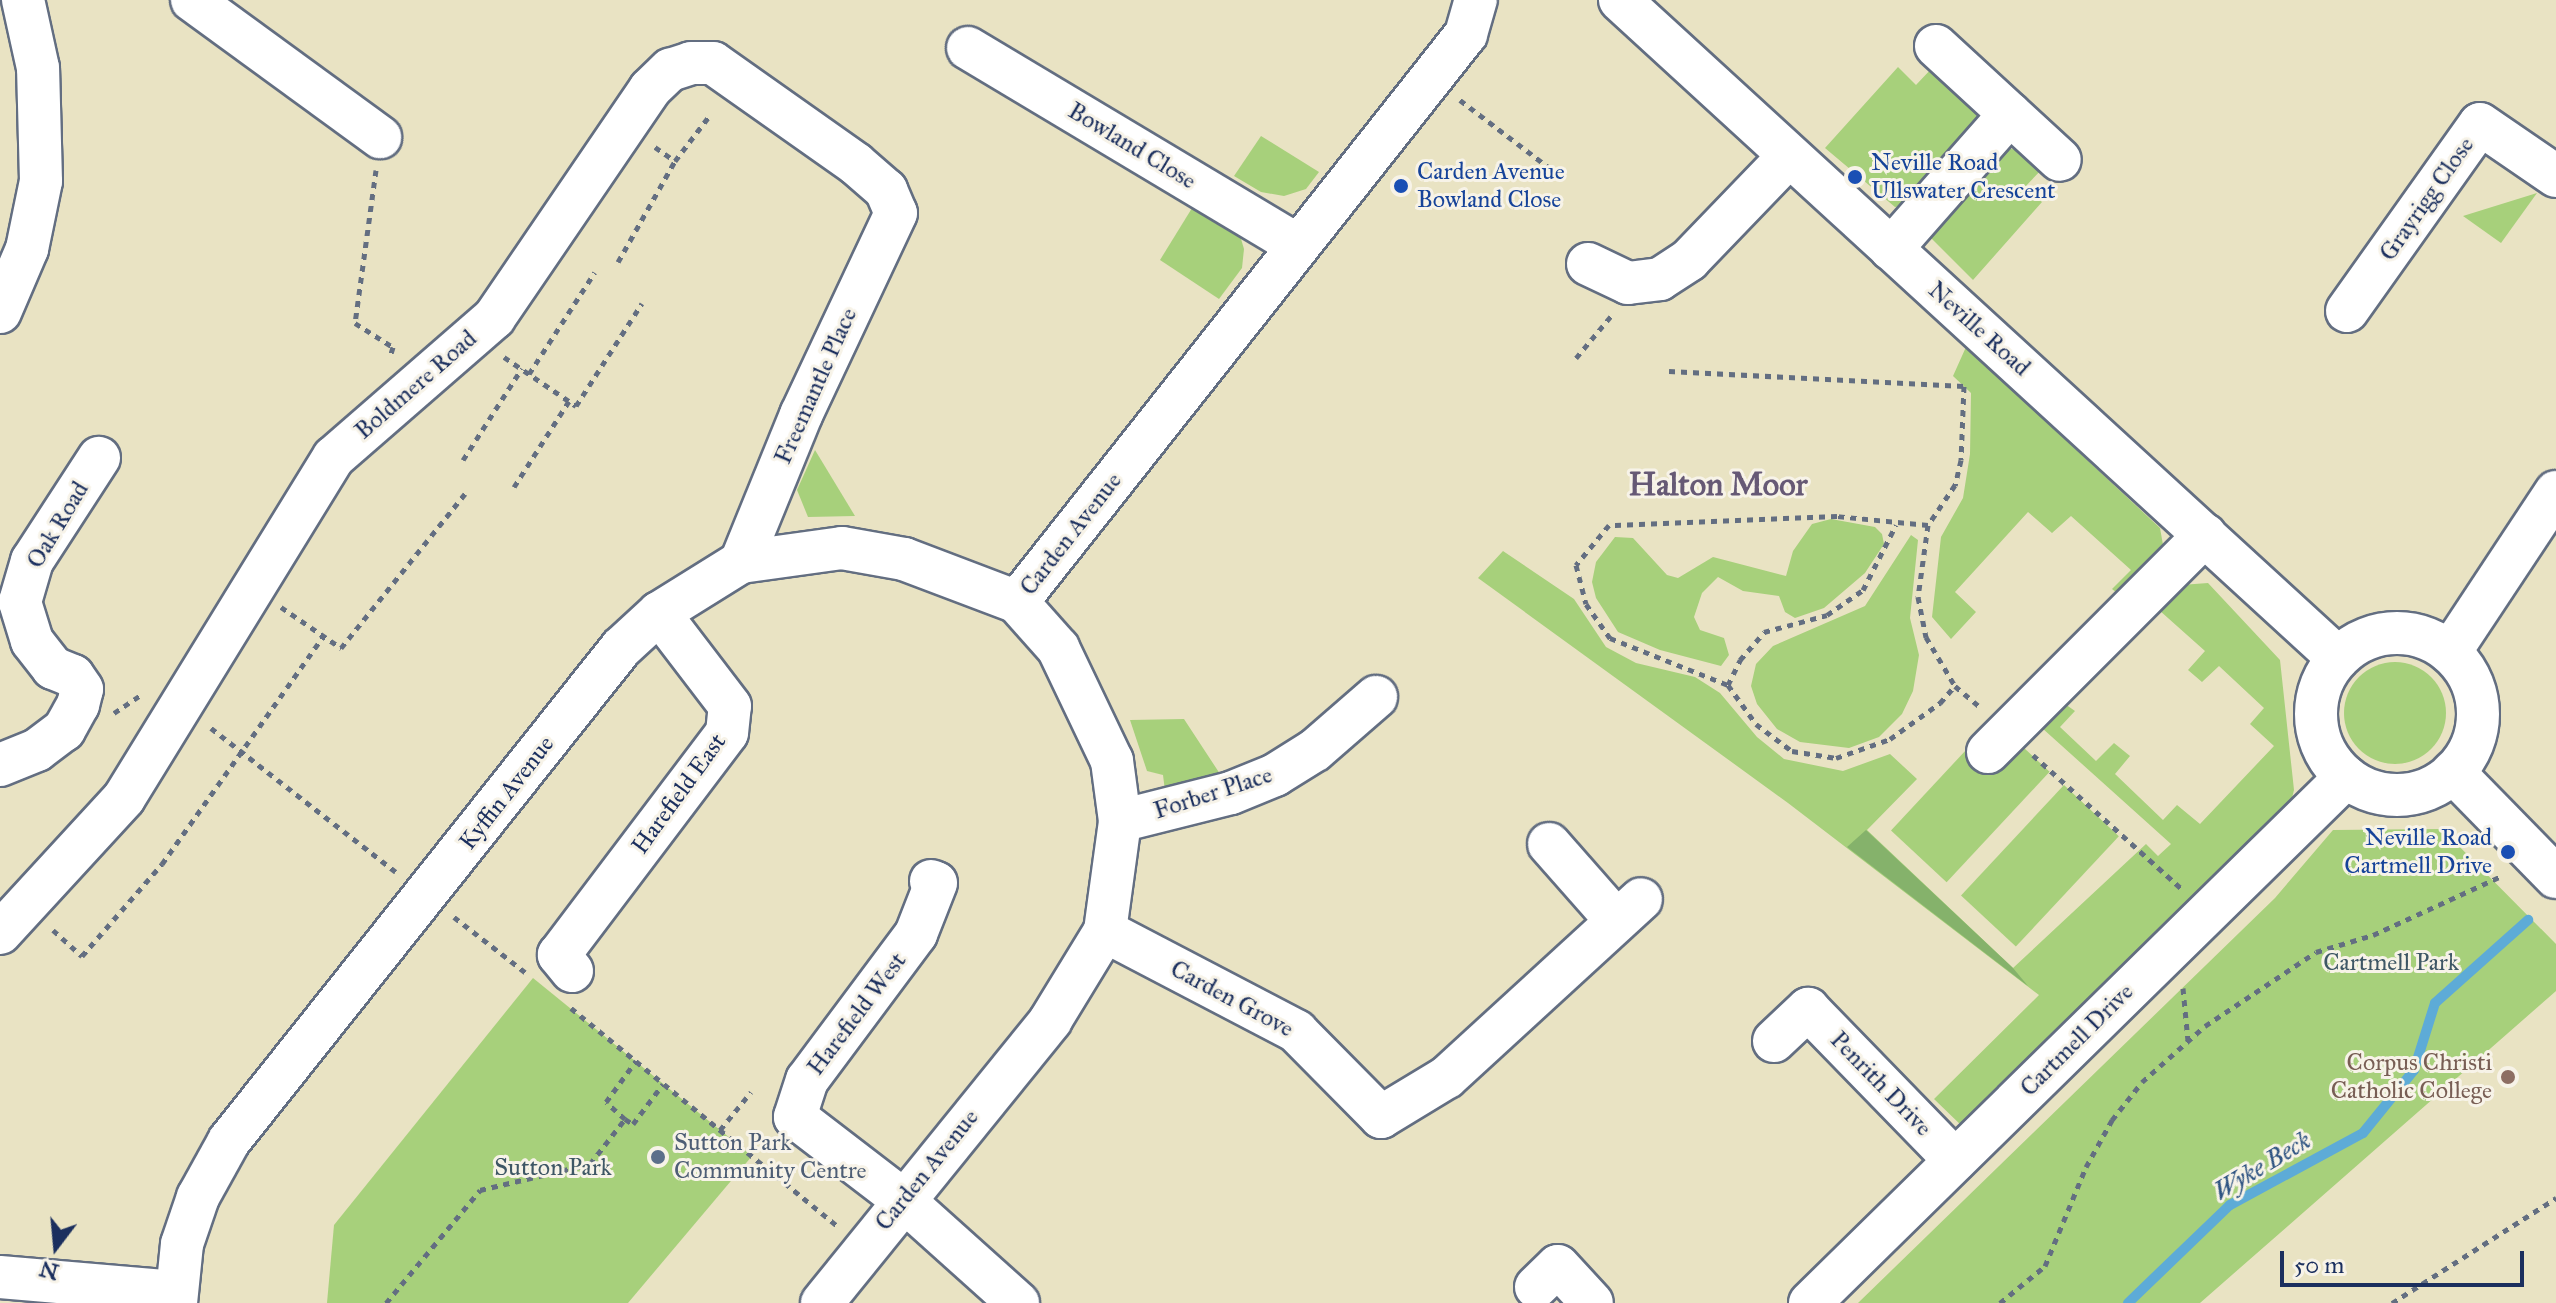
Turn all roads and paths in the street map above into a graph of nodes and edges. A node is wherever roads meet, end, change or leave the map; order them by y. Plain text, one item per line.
1 (23, 0) edge
2 (192, 0) edge
3 (1476, 0) edge
4 (1620, 0) edge
5 (1936, 46) dead end
6 (968, 48) dead end
7 (1439, 69) junction
8 (2010, 114) junction
9 (710, 115) dead end
10 (627, 128) junction
11 (380, 137) joint
12 (1789, 156) junction
13 (2060, 160) dead end
14 (675, 161) junction
15 (1555, 172) dead end
16 (2556, 176) edge
17 (896, 213) joint
18 (1296, 244) junction
19 (1891, 249) junction
20 (618, 262) dead end
21 (1588, 264) dead end
22 (595, 272) dead end
23 (642, 303) dead end
24 (2347, 311) dead end
25 (0, 312) edge
26 (474, 336) junction
27 (522, 368) junction
28 (1669, 371) dead end
29 (385, 372) dead end
30 (529, 374) junction
31 (569, 401) junction
32 (110, 455) dead end
33 (463, 460) dead end
34 (514, 487) dead end
35 (2556, 492) edge
36 (465, 494) dead end
37 (1896, 525) junction
38 (1928, 525) junction
39 (2205, 535) junction
40 (741, 562) junction
41 (254, 587) junction
42 (1017, 602) junction
43 (659, 613) junction
44 (323, 637) junction
45 (2450, 652) junction
46 (2338, 658) junction
47 (1728, 685) junction
48 (1955, 686) junction
49 (1376, 697) dead end
50 (182, 705) junction
51 (104, 720) dead end
52 (1998, 742) junction
53 (241, 751) junction
54 (0, 765) edge
55 (2453, 772) junction
56 (2346, 777) junction
57 (1120, 821) junction
58 (1549, 844) dead end
59 (373, 854) dead end
60 (2499, 877) dead end
61 (2556, 877) edge
62 (931, 881) dead end
63 (2207, 912) junction
64 (13, 919) edge
65 (1105, 931) junction
66 (568, 987) joint
67 (1774, 1041) dead end
68 (636, 1061) junction
69 (663, 1084) junction
70 (751, 1092) dead end
71 (625, 1119) junction
72 (720, 1130) junction
73 (1955, 1160) junction
74 (2556, 1198) edge
75 (902, 1199) junction
76 (865, 1247) junction
77 (1556, 1267) dead end
78 (0, 1277) edge
79 (175, 1297) edge
80 (386, 1303) edge
81 (822, 1303) edge
82 (1018, 1303) edge
83 (1592, 1303) edge
84 (1810, 1303) edge
85 (2000, 1303) edge
86 (2392, 1303) edge

1 - 25 street
2 - 11 street
3 - 7 street, Carden Avenue
4 - 12 street, Neville Road
5 - 8 street
6 - 18 street, Bowland Close
7 - 15 path
7 - 18 street, Carden Avenue
8 - 13 street
8 - 19 street
9 - 14 path
10 - 14 path
10 - 17 street, Boldmere Road
10 - 26 street, Boldmere Road
11 - 29 path
12 - 19 street, Neville Road
12 - 21 street
14 - 20 path
16 - 24 street, Grayrigg Close
17 - 40 street, Freemantle Place
18 - 42 street, Carden Avenue
19 - 39 street, Neville Road
22 - 30 path
23 - 31 path
26 - 27 path
26 - 41 street, Boldmere Road
27 - 30 path
27 - 33 path
28 - 38 path
30 - 31 path
31 - 34 path
32 - 54 street, Oak Road
35 - 45 street
36 - 44 path
37 - 38 path
37 - 47 path
37 - 47 path
38 - 48 path
39 - 46 street, Neville Road
39 - 52 street
40 - 42 street, Kyffin Avenue
40 - 43 street, Kyffin Avenue
41 - 44 path
41 - 50 street, Boldmere Road
42 - 57 street, Carden Avenue
43 - 66 street, Harefield East
43 - 79 street, Kyffin Avenue
44 - 53 path
45 - 46 street
45 - 55 street
46 - 56 street
47 - 48 path
48 - 52 path
49 - 57 street, Forber Place
50 - 51 path
50 - 53 path
50 - 64 street, Boldmere Road
52 - 63 path
53 - 59 path
53 - 64 path
55 - 56 street
55 - 61 street
56 - 63 street, Cartmell Drive
57 - 65 street, Carden Avenue
58 - 65 street, Carden Grove
60 - 85 path
62 - 75 street, Harefield West
63 - 73 street, Cartmell Drive
65 - 75 street, Carden Avenue
66 - 68 path
67 - 73 street, Penrith Drive
68 - 69 path
68 - 71 path
69 - 71 path
69 - 72 path
70 - 72 path
71 - 80 path
72 - 76 path
73 - 84 street, Cartmell Drive
74 - 86 path
75 - 76 street, Carden Avenue
75 - 82 street
76 - 81 street, Carden Avenue
77 - 83 street
78 - 79 street

